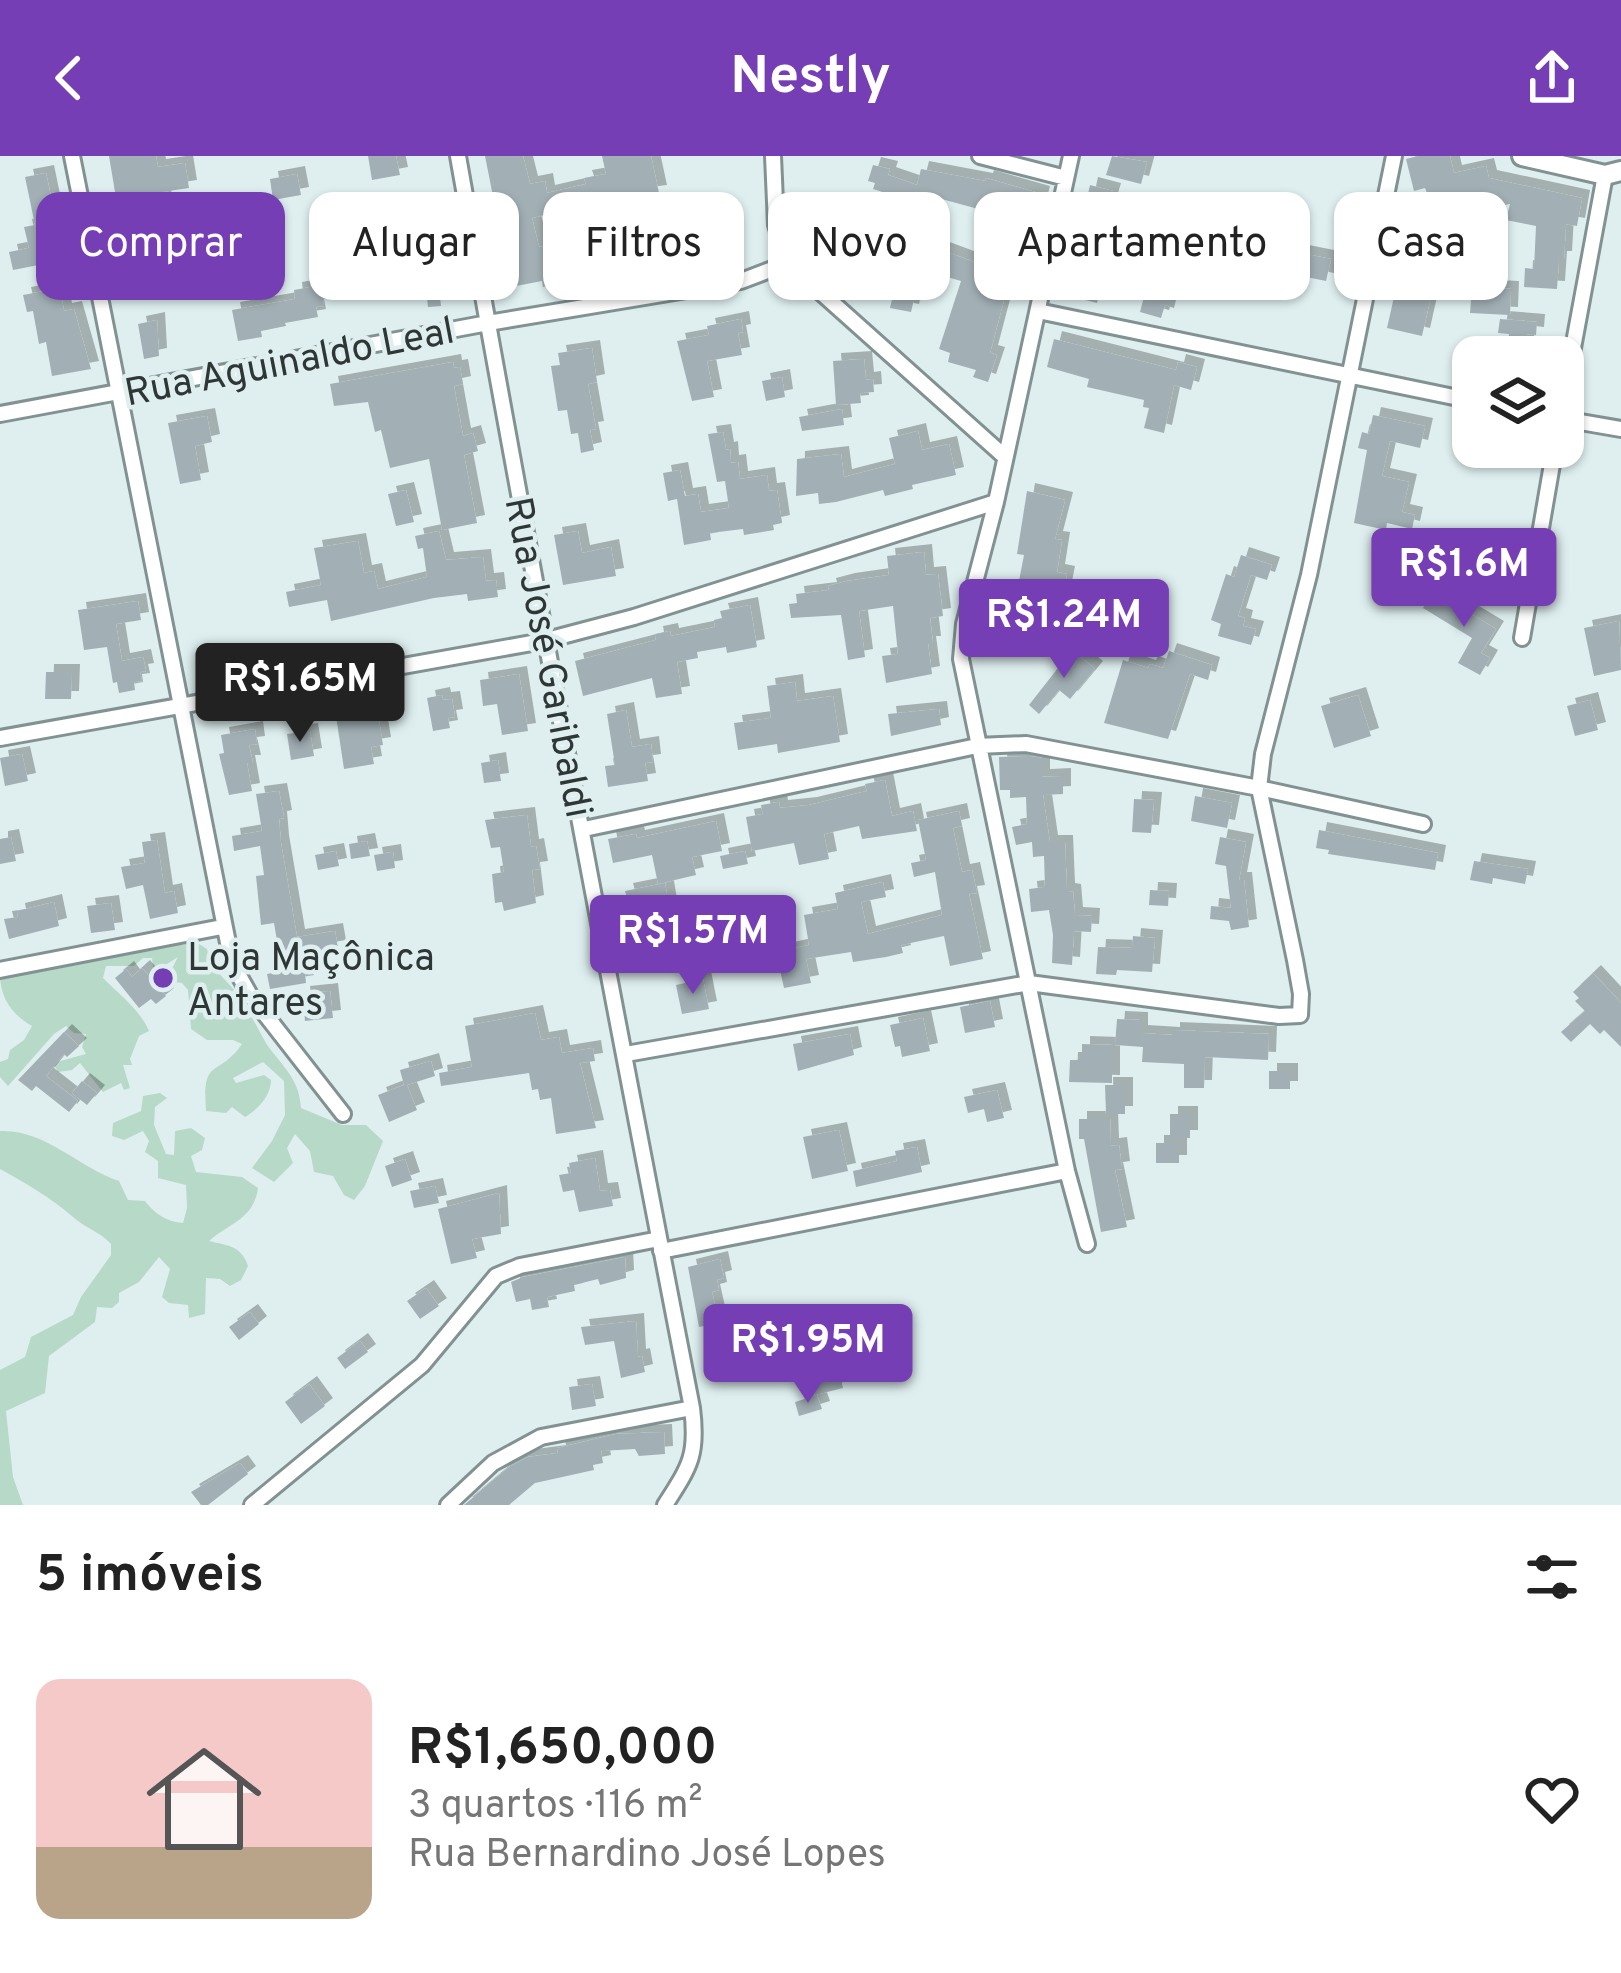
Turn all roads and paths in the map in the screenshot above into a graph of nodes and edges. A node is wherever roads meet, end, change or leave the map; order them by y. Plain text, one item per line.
1 (72, 156) edge
2 (458, 156) edge
3 (773, 156) edge
4 (980, 156) edge
5 (1071, 156) edge
6 (1394, 156) edge
7 (1532, 158) edge
8 (1613, 173) edge
9 (1066, 178) junction
10 (775, 192) edge
11 (768, 270) edge
12 (830, 300) edge
13 (1038, 311) junction
14 (488, 323) junction
15 (1577, 336) edge
16 (1350, 378) junction
17 (118, 392) junction
18 (1452, 397) edge
19 (0, 414) edge
20 (1584, 423) edge
21 (1621, 429) edge
22 (1005, 458) junction
23 (1551, 468) edge
24 (996, 502) junction
25 (1522, 638) dead end
26 (543, 641) junction
27 (180, 704) junction
28 (0, 738) edge
29 (977, 746) junction
30 (1259, 788) junction
31 (1423, 824) dead end
32 (584, 829) junction
33 (222, 928) junction
34 (0, 970) edge
35 (1029, 983) junction
36 (626, 1054) junction
37 (344, 1114) dead end
38 (1066, 1171) junction
39 (1087, 1244) dead end
40 (660, 1245) junction
41 (692, 1408) junction
42 (252, 1505) edge
43 (448, 1505) edge
44 (665, 1505) edge

1 - 17 street
2 - 14 street, Rua José Garibaldi
3 - 10 street
4 - 9 street
5 - 9 street
6 - 16 street
7 - 8 street
8 - 15 street
9 - 13 street
11 - 14 street, Rua Aguinaldo Leal
12 - 22 street
13 - 16 street
13 - 22 street
14 - 17 street, Rua Aguinaldo Leal
14 - 26 street, Rua José Garibaldi
16 - 18 street
16 - 30 street
17 - 19 street, Rua Aguinaldo Leal
17 - 27 street
20 - 21 street
22 - 24 street
23 - 25 street
24 - 26 street
24 - 29 street
26 - 27 street
26 - 32 street, Rua José Garibaldi
27 - 28 street
27 - 33 street
29 - 30 street
29 - 32 street
29 - 35 street
30 - 31 street
30 - 35 street
32 - 36 street, Rua José Garibaldi
33 - 34 street
33 - 37 street
35 - 36 street
35 - 38 street
36 - 40 street, Rua José Garibaldi
38 - 39 street
38 - 40 street
40 - 41 street, Rua José Garibaldi
40 - 42 street
41 - 43 street
41 - 44 street, Rua José Garibaldi

